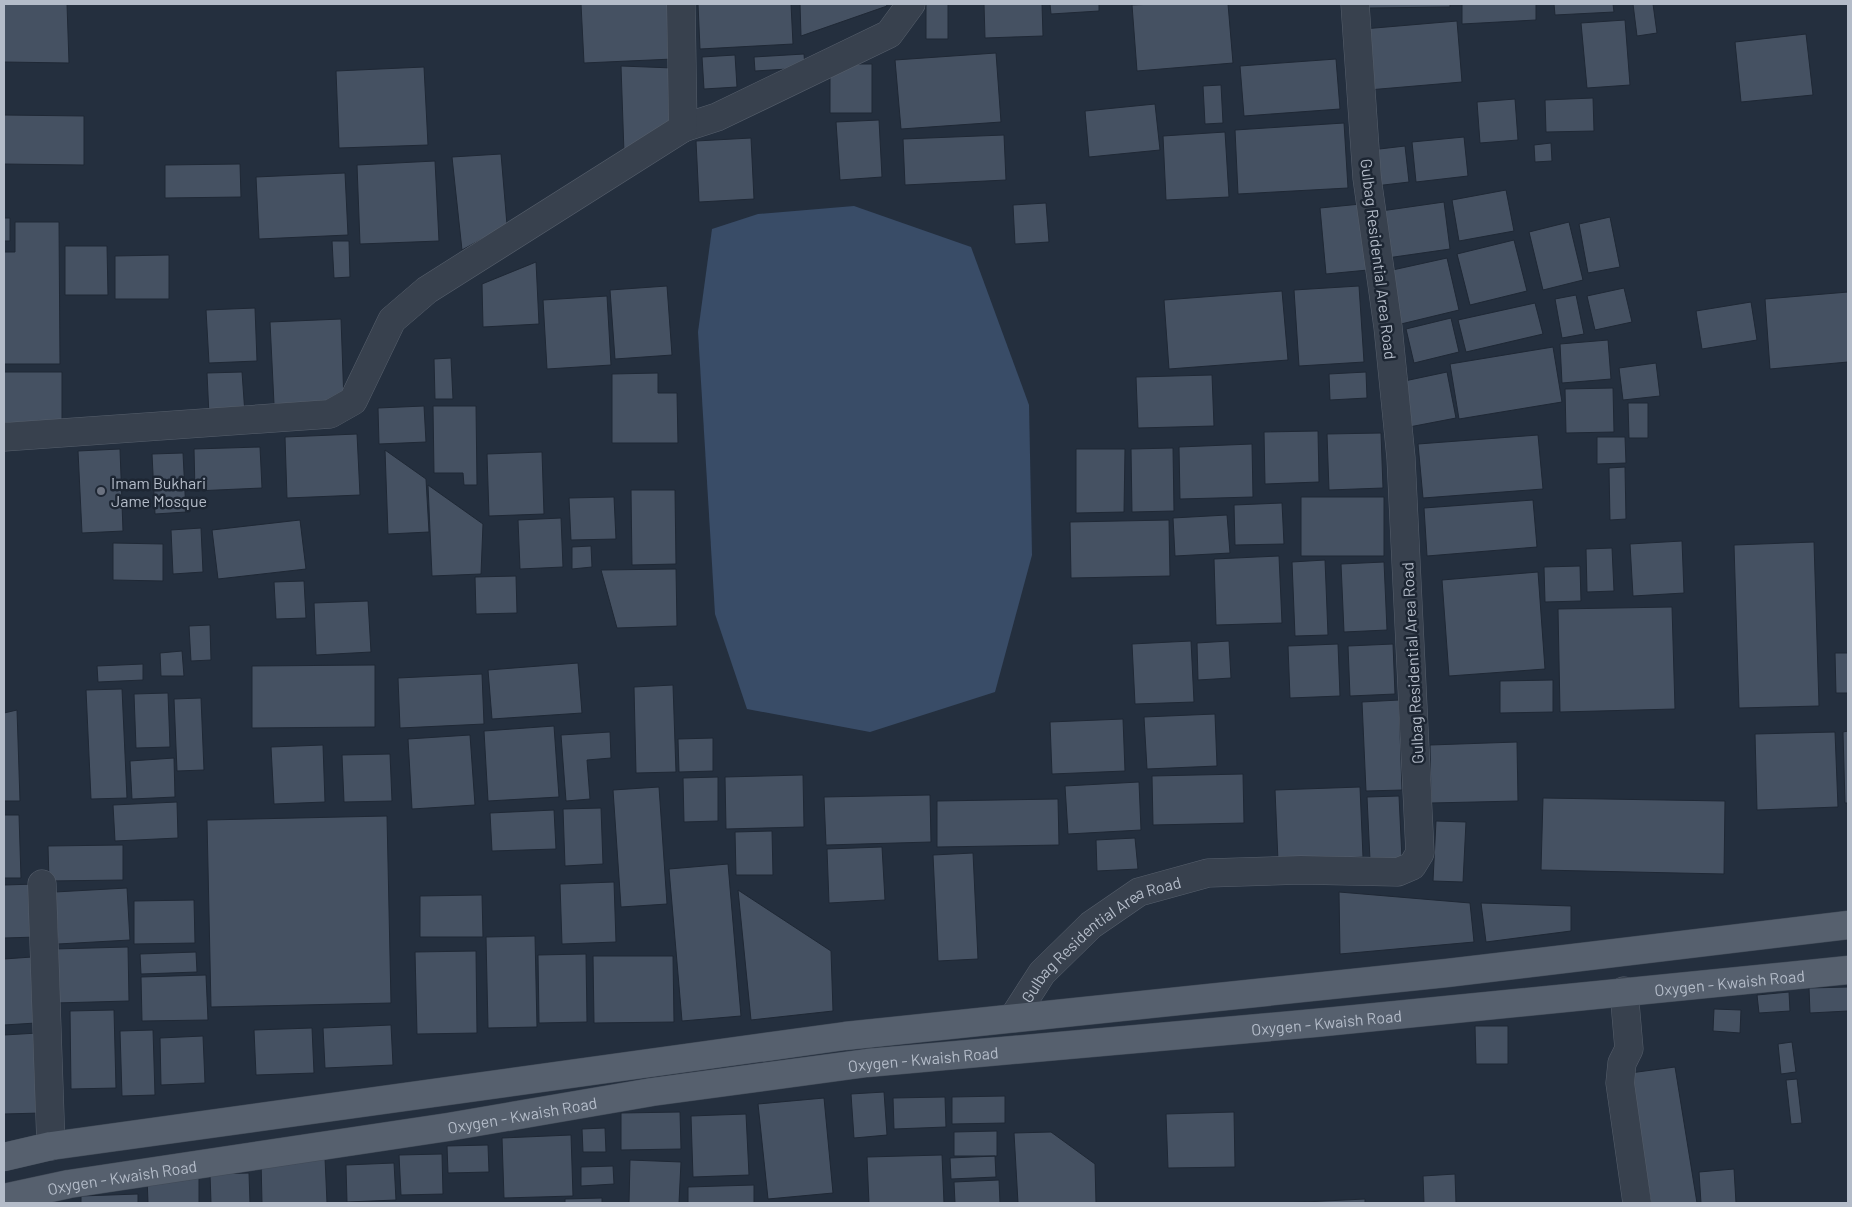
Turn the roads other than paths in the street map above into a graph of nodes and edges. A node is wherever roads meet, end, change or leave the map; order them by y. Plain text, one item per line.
1 (681, 4) edge
2 (911, 4) edge
3 (1354, 4) edge
4 (683, 128) junction
5 (4, 438) edge
6 (42, 884) dead end
7 (1848, 925) edge
8 (1848, 970) edge
9 (1624, 991) junction
10 (1013, 1018) junction
11 (50, 1146) junction
12 (4, 1157) edge
13 (4, 1198) edge
14 (1637, 1203) edge

1 - 4 street
2 - 4 street
3 - 10 street, Gulbag Residential Area Road
4 - 5 street
6 - 11 street
7 - 10 main road, Oxygen - Kwaish Road
8 - 9 main road, Oxygen - Kwaish Road
9 - 13 main road, Oxygen - Kwaish Road
9 - 14 street
10 - 11 main road, Oxygen - Kwaish Road
11 - 12 main road, Oxygen - Kwaish Road

